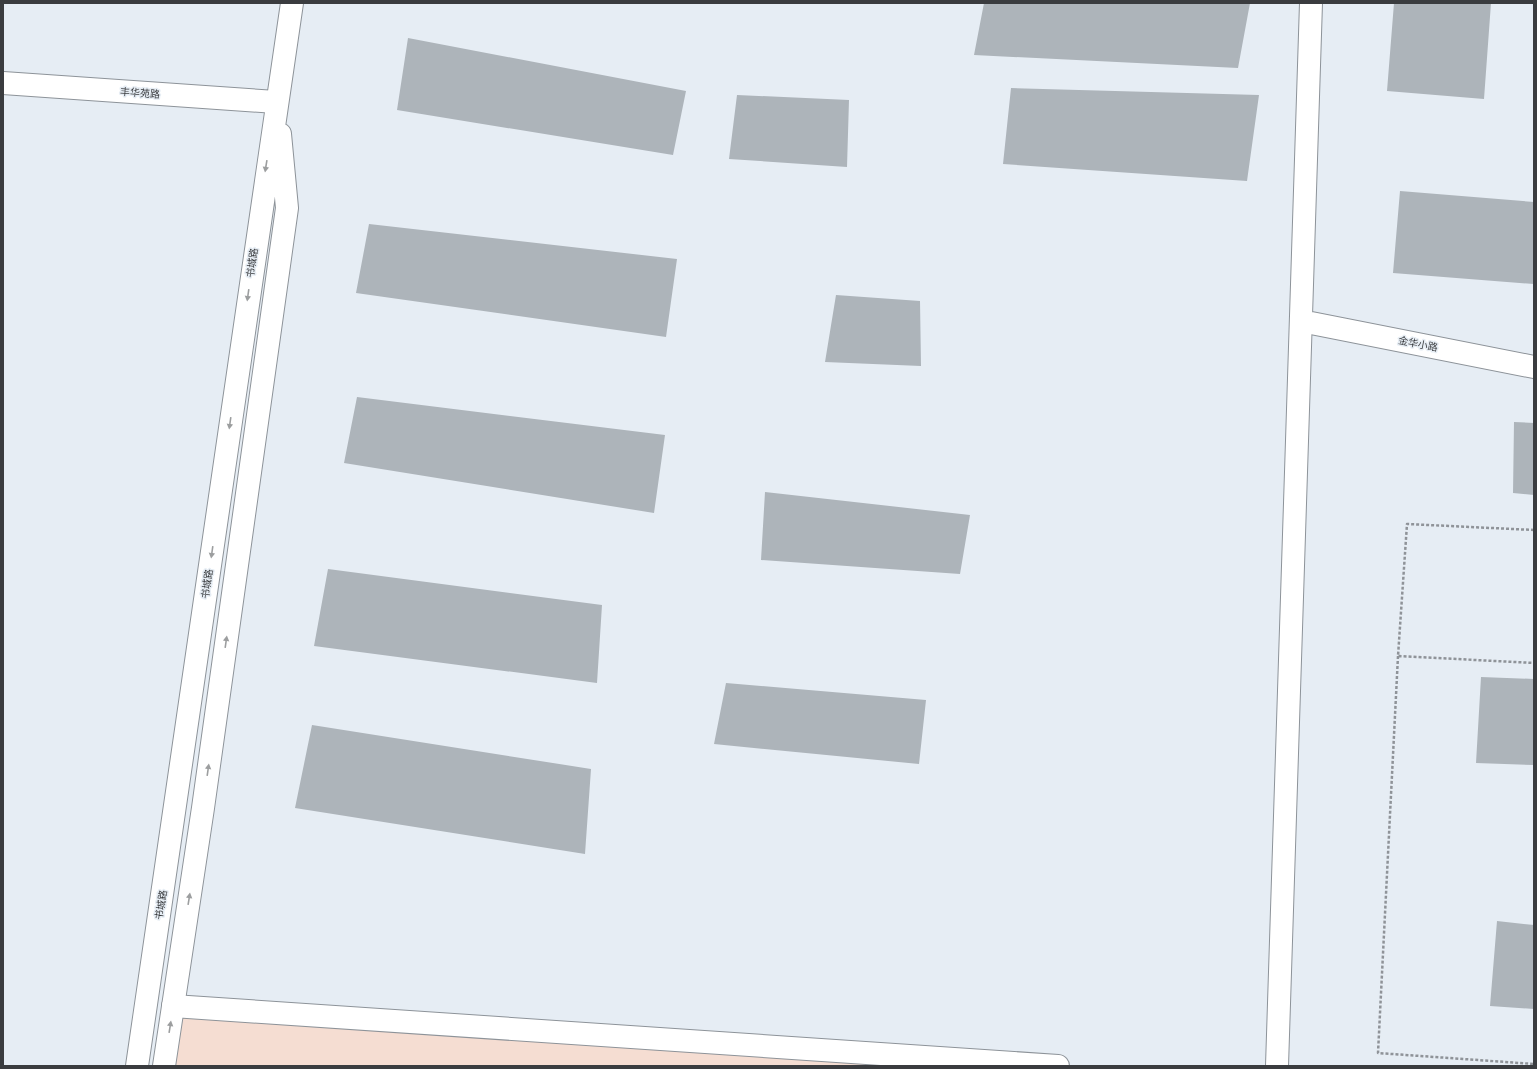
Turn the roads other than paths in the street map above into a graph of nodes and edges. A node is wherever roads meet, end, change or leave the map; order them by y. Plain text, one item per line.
1 (292, 3) edge
2 (296, 3) edge
3 (1311, 3) edge
4 (3, 83) edge
5 (276, 102) junction
6 (1301, 321) junction
7 (1534, 367) edge
8 (173, 1006) junction
9 (136, 1066) edge
10 (164, 1066) edge
11 (1058, 1066) edge
12 (1277, 1066) edge

1 - 5 street, 书城路
2 - 5 street, 书城路
3 - 6 street
4 - 5 street, 丰华苑路
8 -> 5 street, 书城路
5 -> 9 street, 书城路
6 - 7 street, 金华小路
6 - 12 street
10 -> 8 street, 书城路
8 - 11 street

